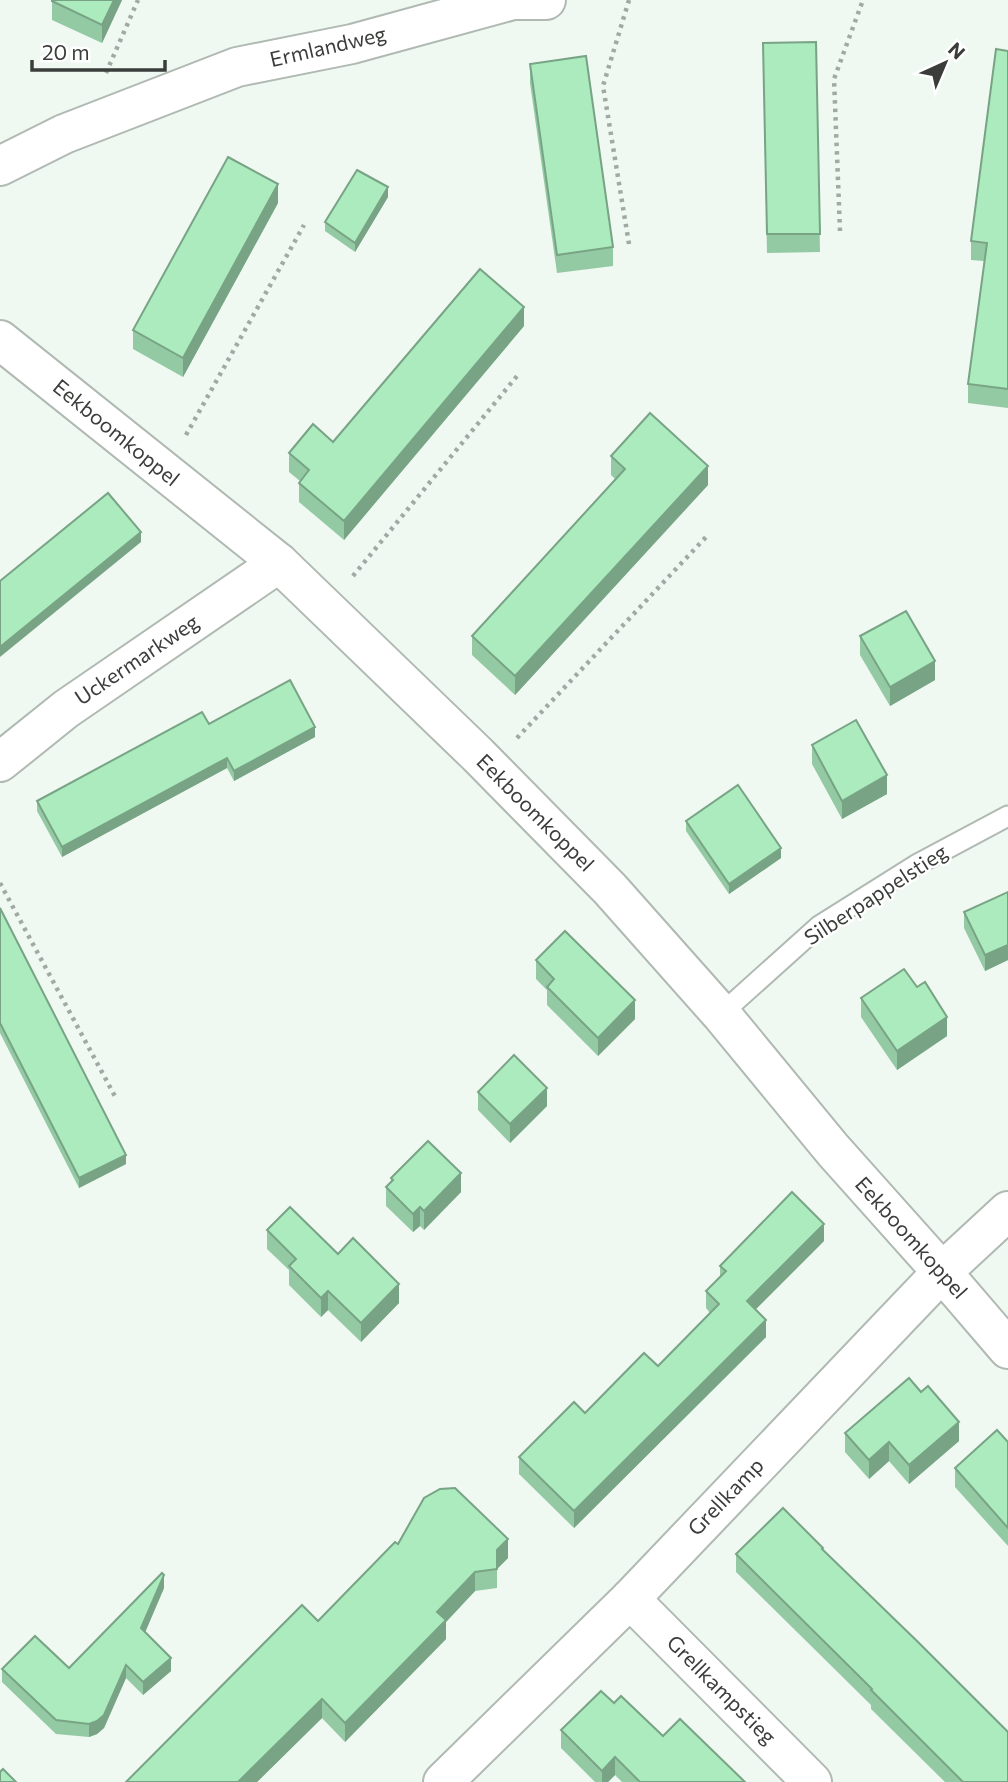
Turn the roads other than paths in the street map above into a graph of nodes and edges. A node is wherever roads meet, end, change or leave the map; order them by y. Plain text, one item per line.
1 (546, 0) edge
2 (0, 166) edge
3 (0, 340) edge
4 (279, 563) junction
5 (0, 762) edge
6 (1008, 816) edge
7 (721, 1014) junction
8 (1008, 1211) edge
9 (942, 1272) junction
10 (1008, 1349) edge
11 (630, 1599) junction
12 (443, 1782) edge
13 (812, 1782) edge

1 - 2 street, Ermlandweg
3 - 4 street, Eekboomkoppel
4 - 5 street, Uckermarkweg
4 - 7 street, Eekboomkoppel
6 - 7 lane, Silberpappelstieg
7 - 9 street, Eekboomkoppel
8 - 9 street, Grellkamp
9 - 10 street, Eekboomkoppel
9 - 11 street, Grellkamp
11 - 12 street, Grellkamp
11 - 13 street, Grellkampstieg

